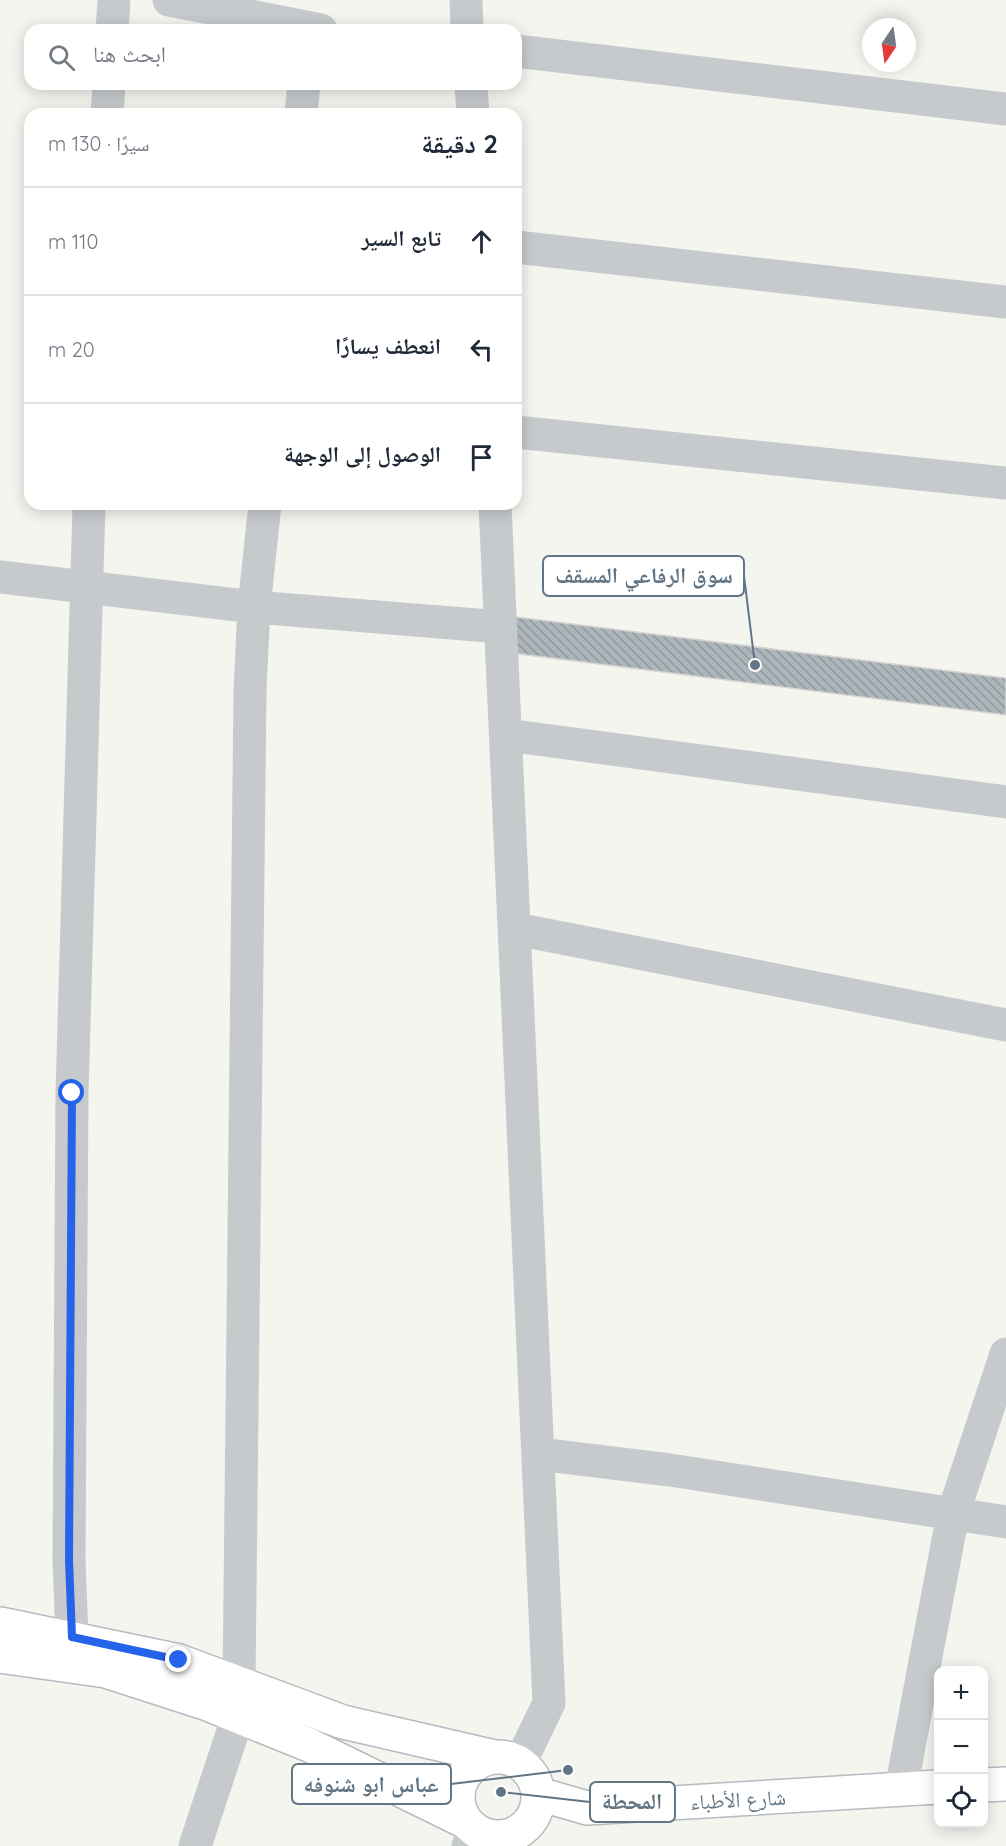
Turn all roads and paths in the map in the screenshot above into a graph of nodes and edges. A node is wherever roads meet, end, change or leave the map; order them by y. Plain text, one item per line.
1 (114, 0) edge
2 (169, 0) edge
3 (466, 0) edge
4 (313, 22) edge
5 (112, 24) edge
6 (467, 24) edge
7 (522, 52) edge
8 (109, 90) edge
9 (303, 90) edge
10 (471, 90) edge
11 (107, 108) edge
12 (302, 108) edge
13 (472, 108) edge
14 (1006, 109) edge
15 (522, 248) edge
16 (1006, 302) edge
17 (522, 433) edge
18 (1006, 483) edge
19 (89, 510) edge
20 (264, 510) edge
21 (495, 510) edge
22 (0, 577) edge
23 (86, 586) junction
24 (254, 607) junction
25 (501, 627) junction
26 (507, 735) junction
27 (1006, 802) edge
28 (516, 929) junction
29 (1006, 1025) edge
30 (1006, 1354) edge
31 (539, 1454) junction
32 (953, 1514) junction
33 (1006, 1522) edge
34 (0, 1624) edge
35 (72, 1637) junction
36 (0, 1656) edge
37 (239, 1683) junction
38 (238, 1716) junction
39 (507, 1760) junction
40 (1006, 1784) edge
41 (988, 1785) edge
42 (934, 1787) edge
43 (901, 1789) junction
44 (539, 1794) junction
45 (481, 1837) edge
46 (195, 1846) edge

1 - 5 street
2 - 4 street
3 - 6 street
7 - 14 street
8 - 11 street
9 - 12 street
10 - 13 street
15 - 16 street
17 - 18 street
19 - 23 street
20 - 24 street
21 - 25 street
22 - 23 street
23 - 24 street
23 - 35 street
24 - 25 street
24 - 37 street
25 - 26 street
26 - 27 street
26 - 28 street
28 - 29 street
28 - 31 street
30 - 32 street
31 - 32 street
31 - 39 street
32 - 33 street
32 - 43 street
34 - 35 main road
35 - 37 main road
36 - 38 main road
37 - 39 main road
38 - 45 main road
38 - 46 street
39 - 44 main road
39 - 45 main road
40 - 41 main road
42 - 43 main road, شارع الأطباء
43 - 44 main road, شارع الأطباء
44 - 45 main road

